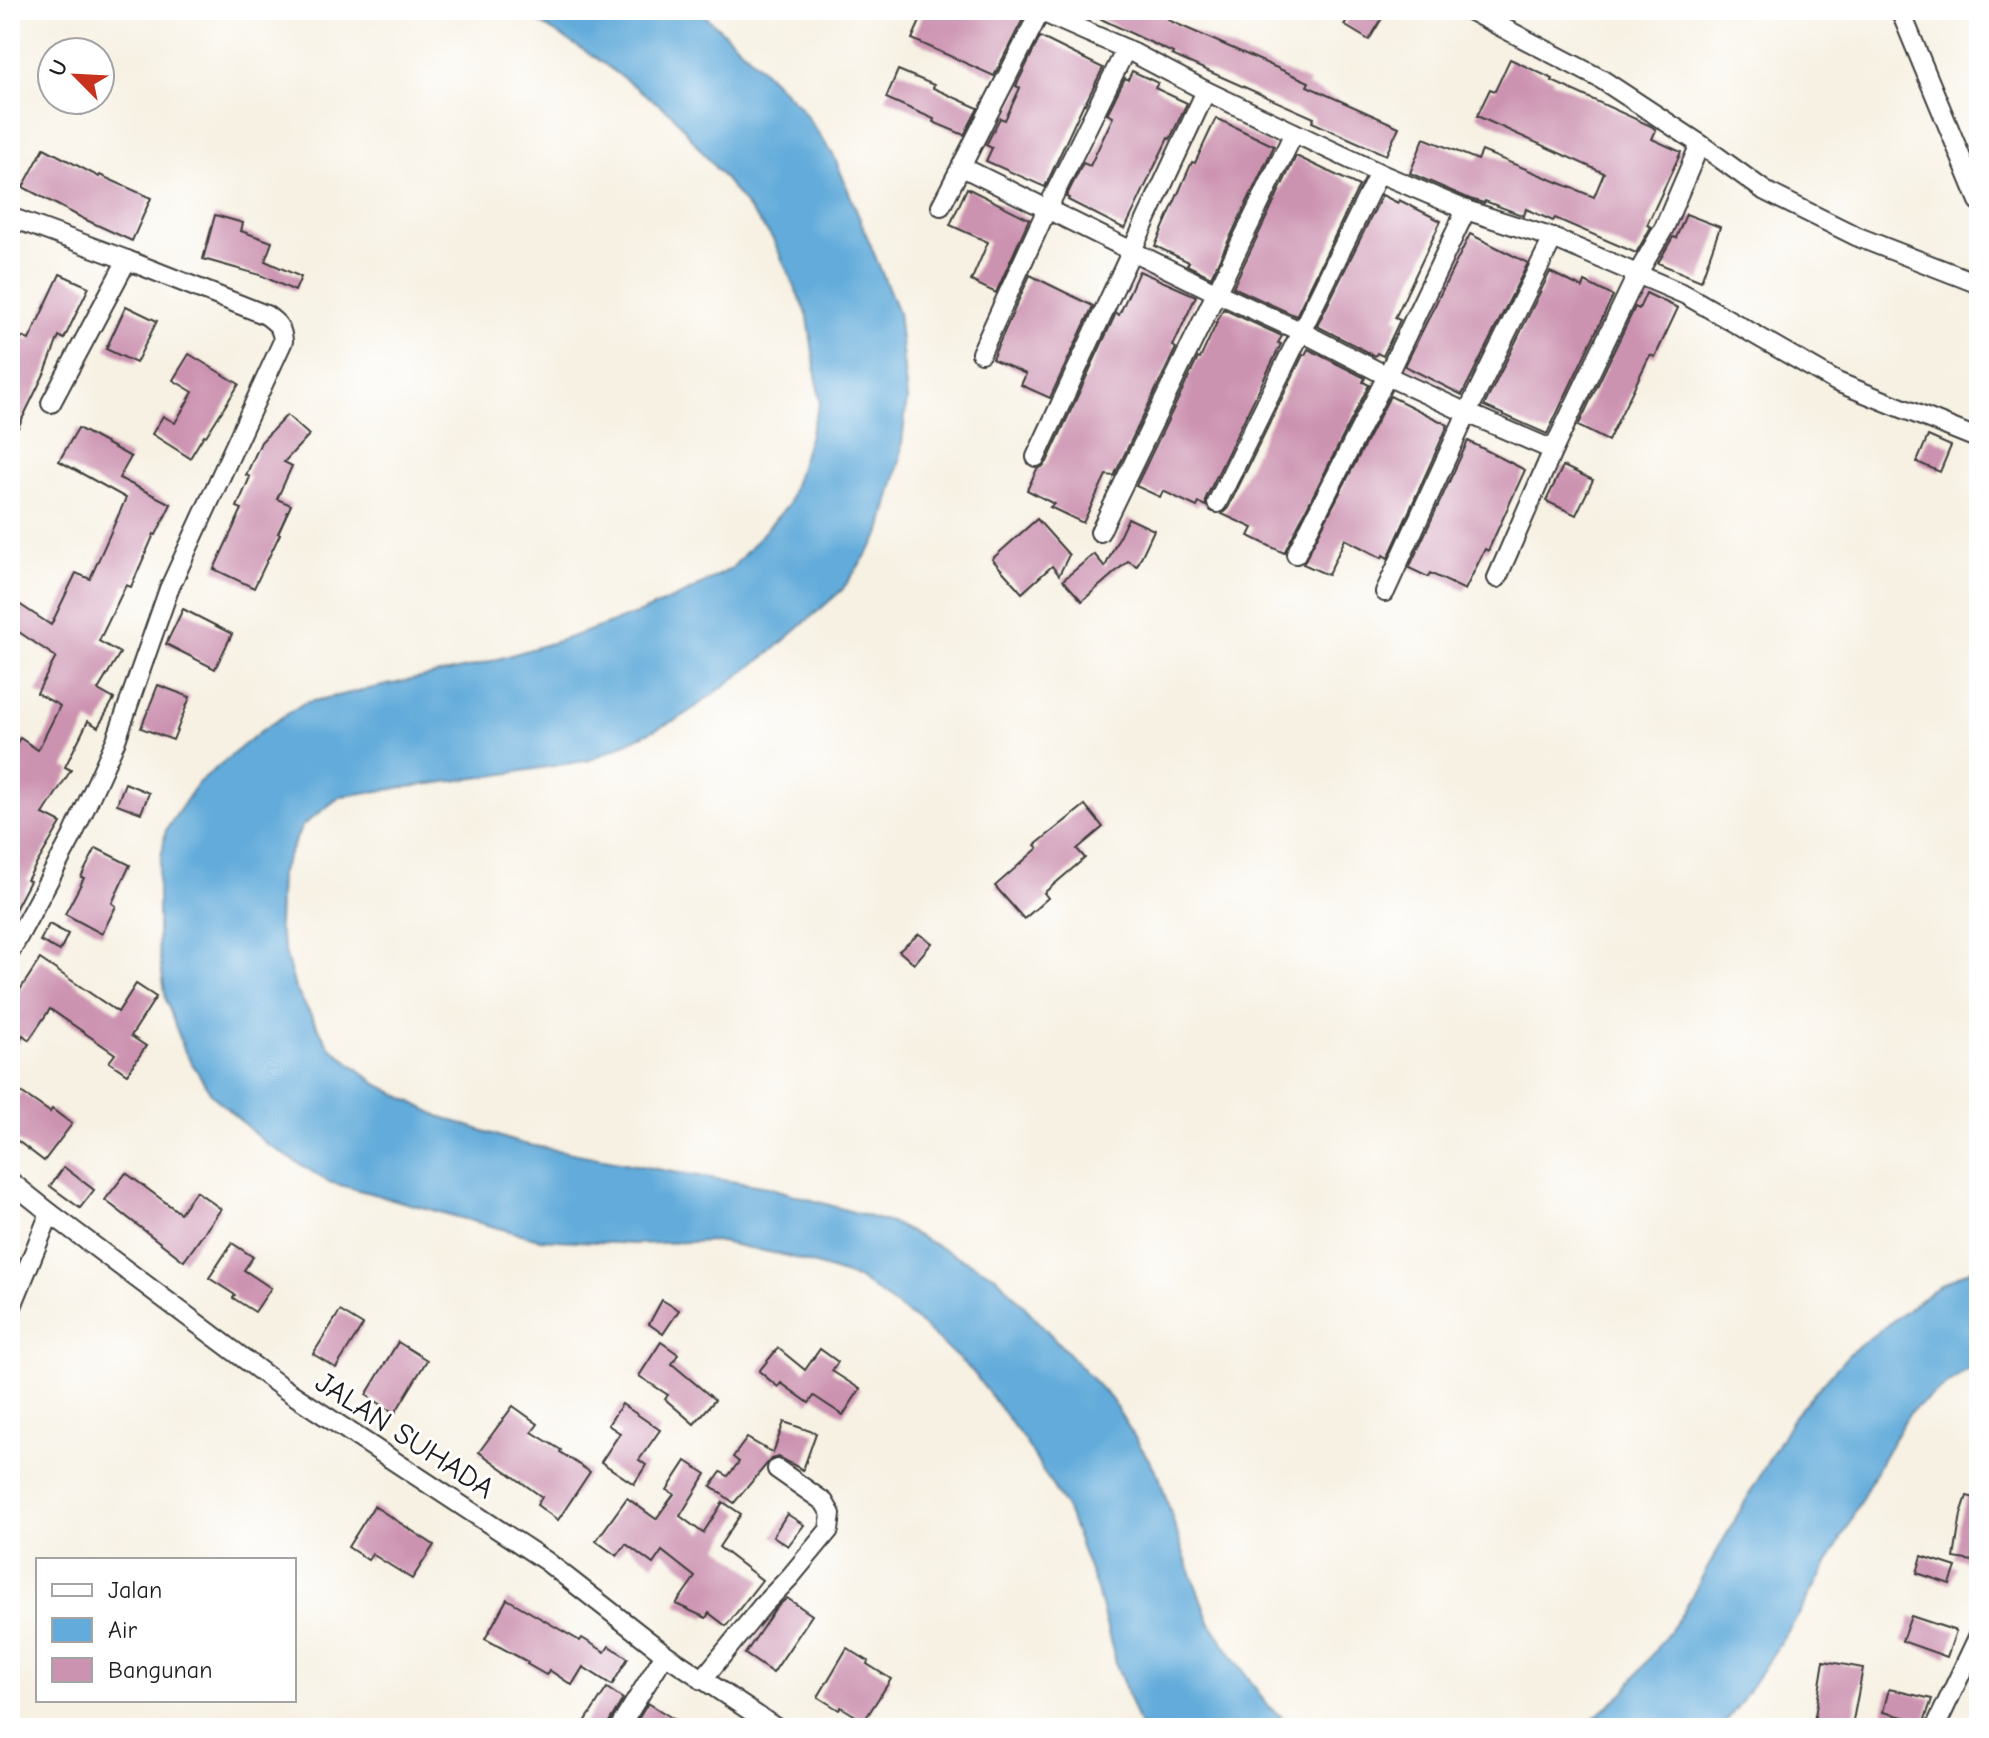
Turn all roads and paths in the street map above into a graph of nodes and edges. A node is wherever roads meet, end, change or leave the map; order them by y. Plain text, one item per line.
1 (1469, 10) edge
2 (1900, 10) edge
3 (1039, 11) edge
4 (1126, 49) junction
5 (1206, 91) junction
6 (1294, 133) junction
7 (1700, 144) junction
8 (962, 167) junction
9 (1379, 173) junction
10 (1979, 201) edge
11 (941, 206) dead end
12 (1047, 209) junction
13 (1466, 210) junction
14 (10, 217) edge
15 (1553, 238) junction
16 (1132, 251) junction
17 (127, 260) junction
18 (1638, 273) junction
19 (1979, 284) edge
20 (1215, 292) junction
21 (1302, 332) junction
22 (981, 353) dead end
23 (1387, 376) junction
24 (51, 403) dead end
25 (1467, 413) junction
26 (1979, 439) edge
27 (1553, 450) junction
28 (1036, 457) dead end
29 (1217, 503) dead end
30 (1100, 532) dead end
31 (1296, 554) dead end
32 (1497, 578) dead end
33 (1385, 592) dead end
34 (10, 952) edge
35 (10, 1181) edge
36 (50, 1213) junction
37 (10, 1311) edge
38 (777, 1469) dead end
39 (1979, 1635) edge
40 (665, 1654) junction
41 (702, 1680) junction
42 (619, 1728) edge
43 (776, 1728) edge
44 (1935, 1728) edge

1 - 7 street
2 - 10 street
3 - 4 street
3 - 8 street
4 - 5 street
4 - 12 street
5 - 6 street
5 - 16 street
6 - 9 street
6 - 20 street
7 - 18 street
7 - 19 street
8 - 11 street
8 - 12 street
9 - 13 street
9 - 21 street
12 - 16 street
12 - 22 street
13 - 15 street
13 - 23 street
14 - 17 street
15 - 18 street
15 - 25 street
16 - 20 street
16 - 28 street
17 - 24 street
17 - 34 street
18 - 26 street
18 - 27 street
20 - 21 street
20 - 30 street
21 - 23 street
21 - 29 street
23 - 25 street
23 - 31 street
25 - 27 street
25 - 33 street
27 - 32 street
35 - 36 street, JALAN SUHADA
36 - 37 street
36 - 40 street, JALAN SUHADA
38 - 41 street
39 - 44 street
40 - 41 street, JALAN SUHADA
40 - 42 street
41 - 43 street, JALAN SUHADA

